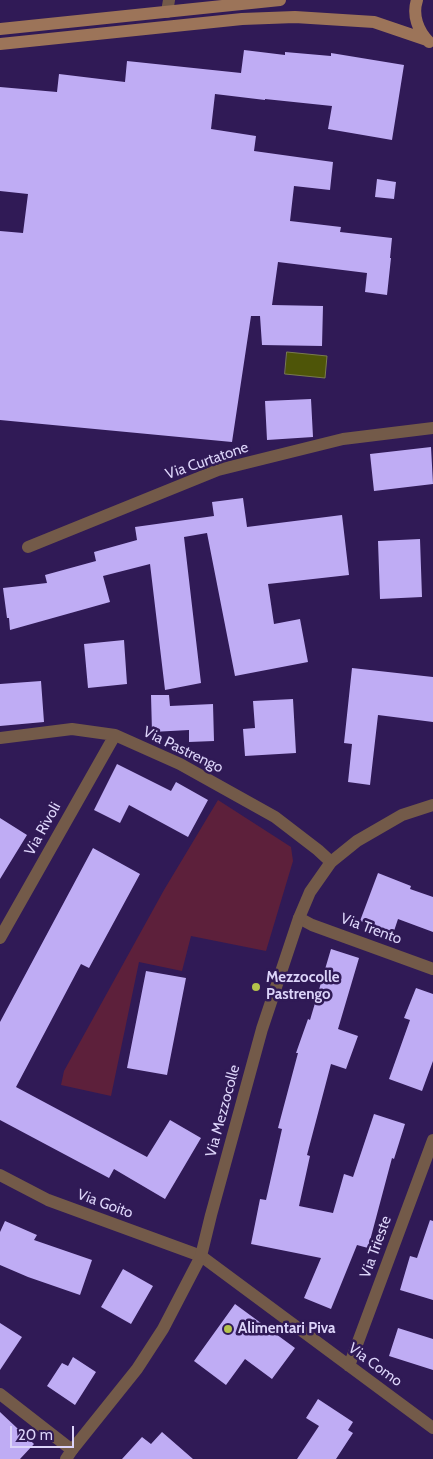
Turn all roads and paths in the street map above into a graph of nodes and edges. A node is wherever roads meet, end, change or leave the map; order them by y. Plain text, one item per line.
1 (280, 0) edge
2 (417, 0) edge
3 (168, 6) edge
4 (0, 29) edge
5 (430, 42) edge
6 (0, 44) edge
7 (433, 428) edge
8 (28, 547) dead end
9 (115, 735) junction
10 (0, 738) edge
11 (433, 805) edge
12 (331, 862) junction
13 (299, 918) junction
14 (0, 938) edge
15 (433, 969) edge
16 (433, 1140) edge
17 (0, 1175) edge
18 (202, 1256) junction
19 (349, 1366) junction
20 (0, 1394) edge
21 (433, 1428) edge
22 (69, 1454) edge

1 - 3 main road
2 - 5 main road
3 - 4 main road
5 - 6 main road
7 - 8 street, Via Curtatone
9 - 10 street, Via Pastrengo
9 - 12 street, Via Pastrengo
9 - 14 street, Via Rivoli
11 - 12 street, Via Mezzocolle
12 - 13 street, Via Mezzocolle
13 - 15 street, Via Trento
13 - 18 street, Via Mezzocolle
16 - 19 street, Via Trieste
17 - 18 street, Via Goito
18 - 19 street, Via Como
18 - 22 street, Via Mezzocolle
19 - 21 street, Via Como
20 - 22 street

